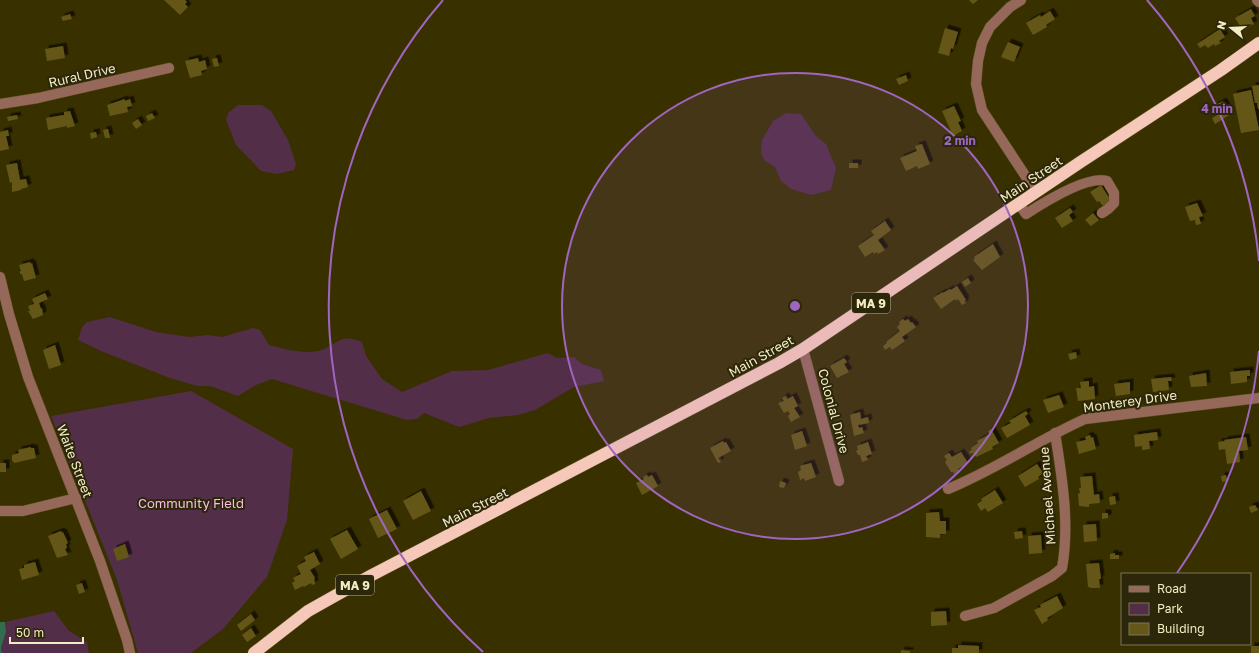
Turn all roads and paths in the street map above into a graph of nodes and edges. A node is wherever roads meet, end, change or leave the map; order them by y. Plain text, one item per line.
1 (1021, 0) edge
2 (1259, 43) edge
3 (169, 68) dead end
4 (0, 104) edge
5 (1036, 192) junction
6 (1019, 204) junction
7 (1102, 213) dead end
8 (0, 277) edge
9 (804, 349) junction
10 (1259, 398) edge
11 (1055, 433) junction
12 (839, 481) dead end
13 (948, 489) dead end
14 (76, 498) junction
15 (0, 511) edge
16 (965, 616) dead end
17 (130, 653) edge
18 (254, 653) edge

1 - 5 street
2 - 5 highway, Main Street / MA 9
3 - 4 street, Rural Drive
5 - 6 highway, Main Street / MA 9
6 - 7 street
6 - 9 highway, Main Street / MA 9
8 - 14 street, Waite Street
9 - 12 street, Colonial Drive
9 - 18 highway, Main Street / MA 9
10 - 11 street, Monterey Drive
11 - 13 street, Monterey Drive
11 - 16 street, Michael Avenue
14 - 15 street
14 - 17 street, Waite Street

